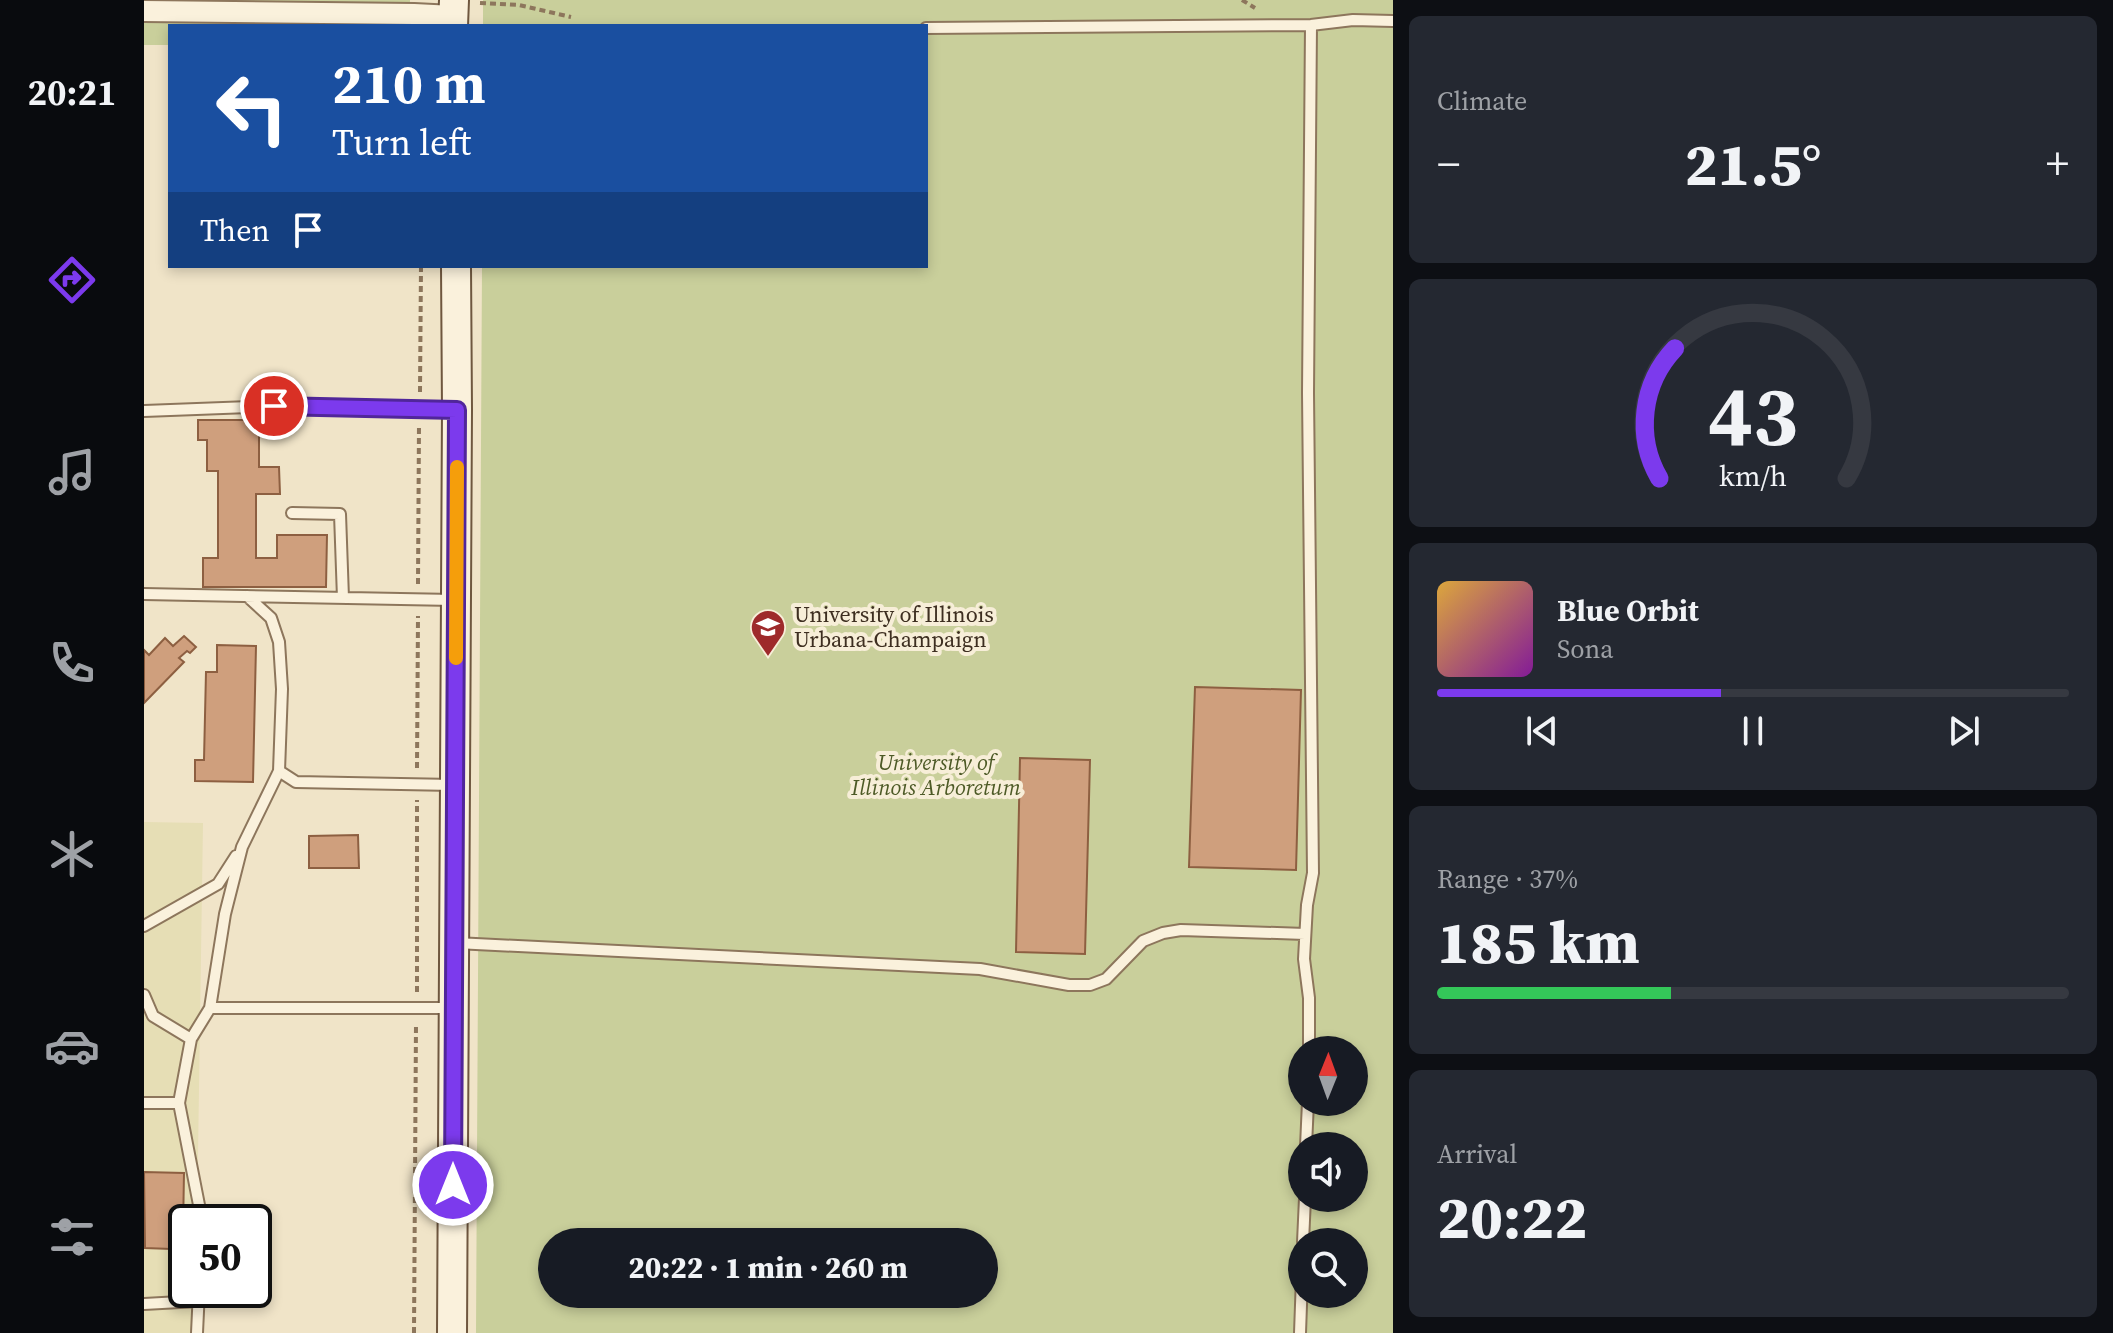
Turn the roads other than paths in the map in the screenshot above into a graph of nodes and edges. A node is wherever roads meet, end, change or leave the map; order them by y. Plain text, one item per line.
1 (144, 11) edge
2 (454, 14) edge
3 (1393, 21) edge
4 (1311, 25) junction
5 (928, 28) edge
6 (456, 268) edge
7 (457, 410) junction
8 (144, 411) edge
9 (292, 513) dead end
10 (144, 594) edge
11 (247, 596) junction
12 (343, 598) junction
13 (456, 600) junction
14 (279, 771) junction
15 (455, 785) junction
16 (242, 847) junction
17 (144, 926) edge
18 (1305, 934) junction
19 (454, 943) junction
20 (144, 995) edge
21 (210, 1008) junction
22 (454, 1008) junction
23 (1309, 1036) edge
24 (191, 1039) junction
25 (144, 1103) edge
26 (179, 1103) junction
27 (199, 1204) edge
28 (168, 1300) edge
29 (144, 1304) edge
30 (198, 1308) edge
31 (1301, 1308) edge
32 (197, 1333) edge
33 (452, 1333) edge
34 (1300, 1333) edge

1 - 2 street
3 - 4 lane
4 - 5 lane
4 - 18 lane
6 - 7 main road
7 - 8 lane
7 - 13 main road
9 - 12 lane
10 - 11 lane
11 - 12 lane
11 - 14 lane
12 - 13 lane
13 - 15 main road
14 - 15 lane
14 - 16 lane
15 - 19 main road
16 - 17 lane
16 - 21 lane
18 - 19 lane
18 - 23 lane
19 - 22 main road
20 - 24 lane
21 - 22 lane
21 - 24 lane
22 - 33 main road
24 - 26 lane
25 - 26 lane
26 - 27 lane
28 - 29 lane
30 - 32 lane
31 - 34 lane

